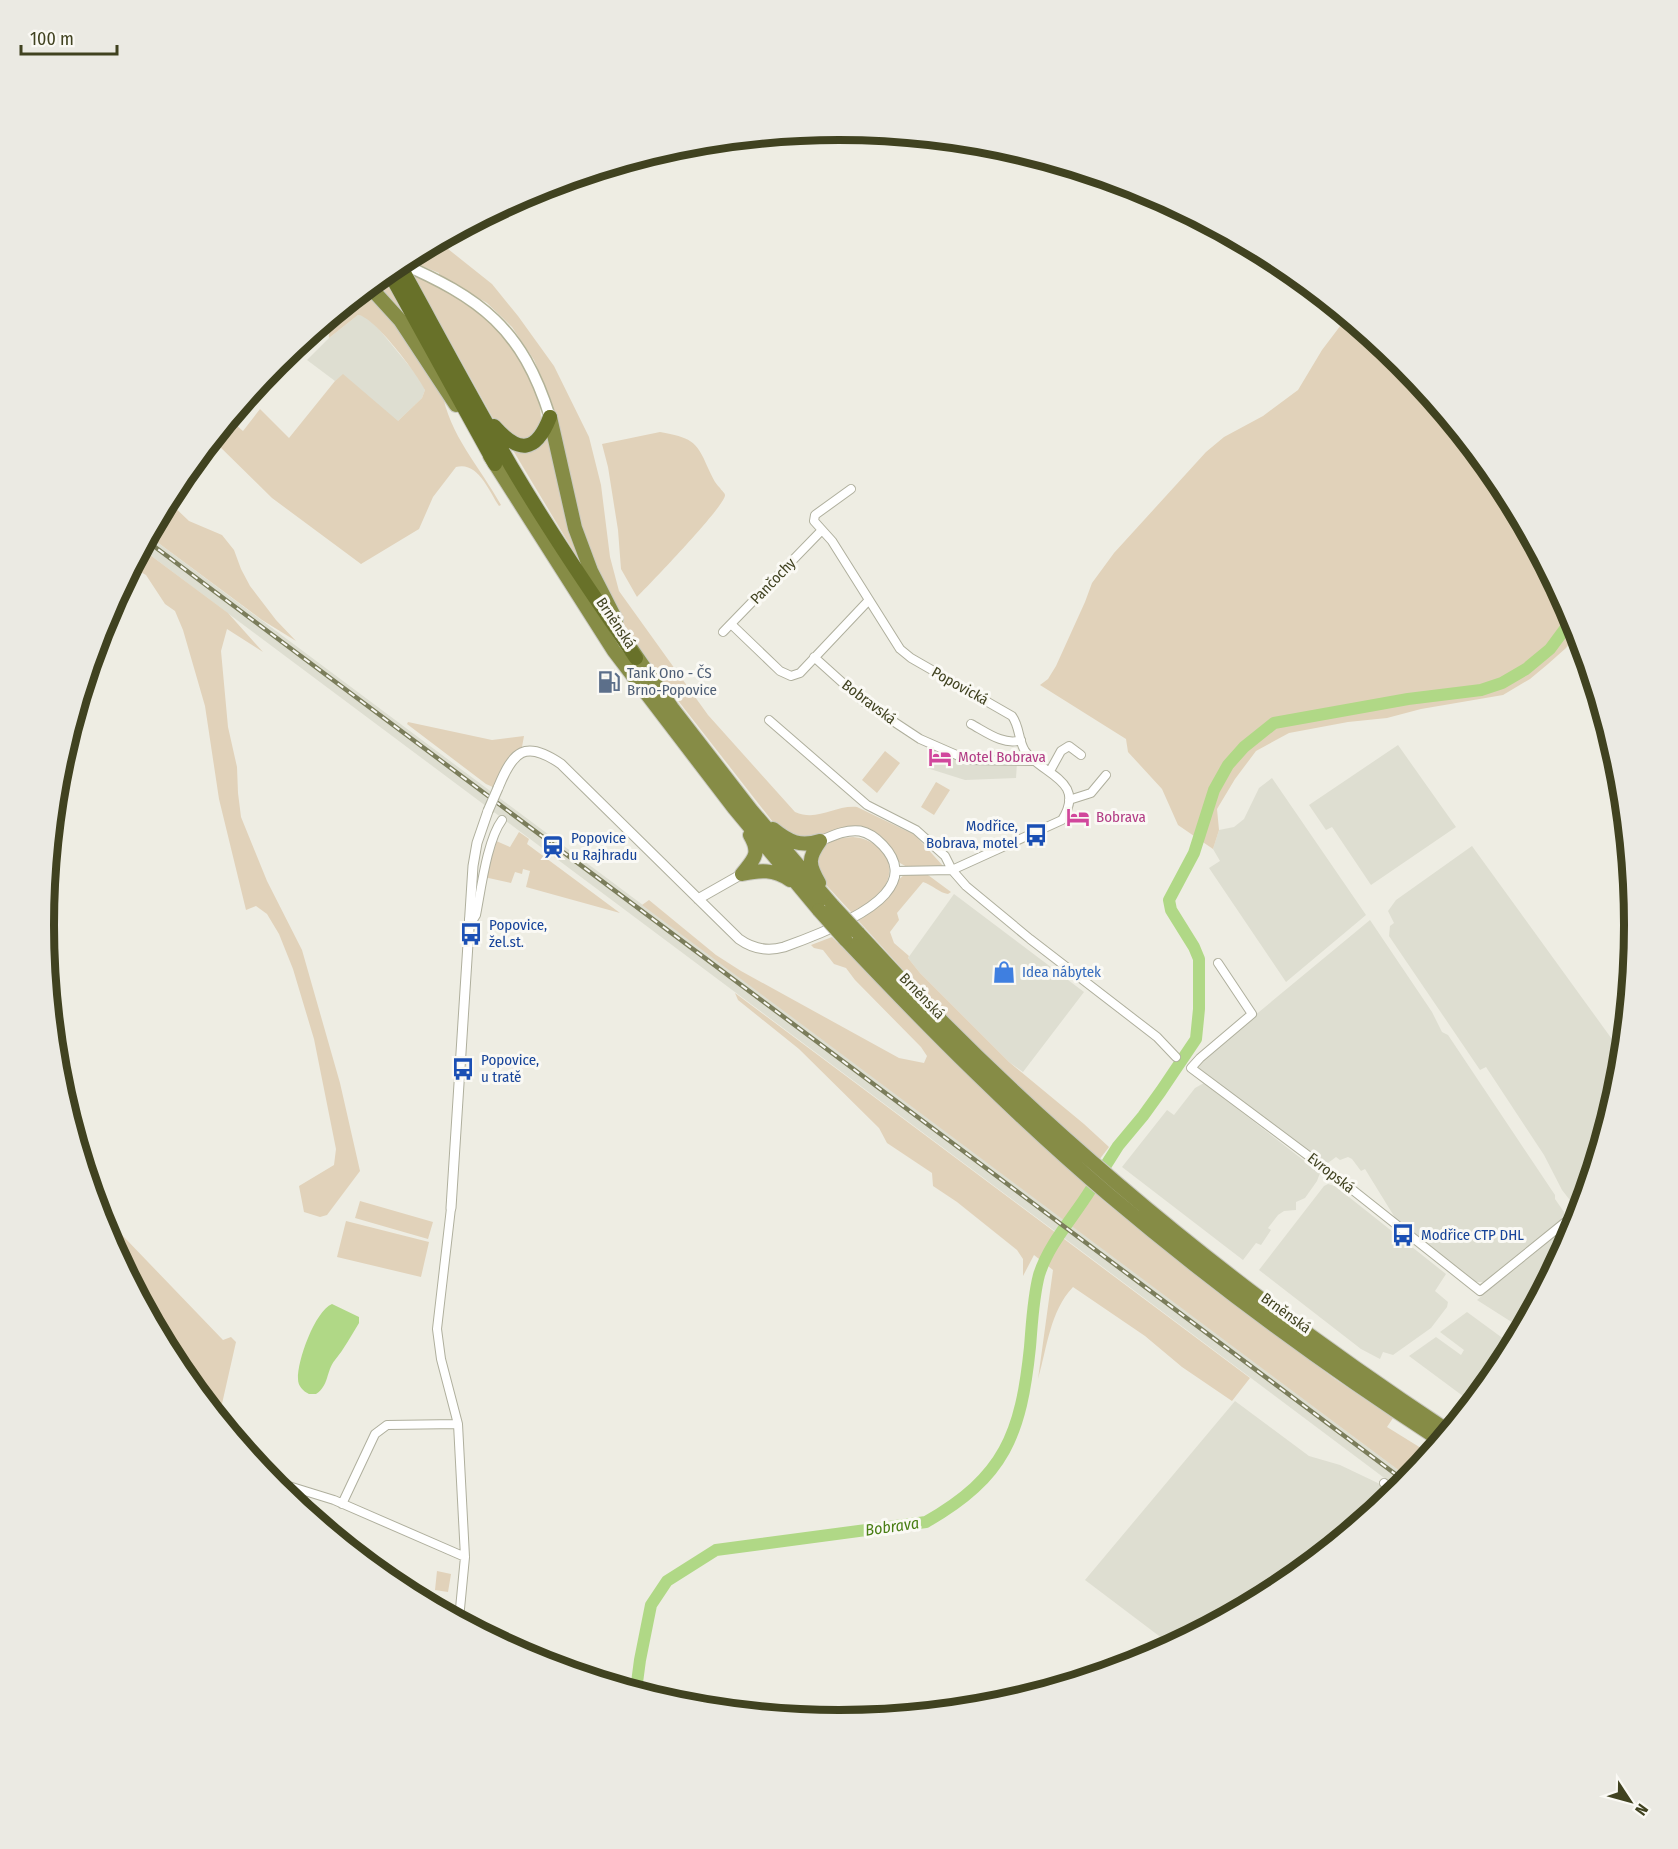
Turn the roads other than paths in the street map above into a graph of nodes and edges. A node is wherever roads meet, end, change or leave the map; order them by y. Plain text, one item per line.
1 (410, 267) edge
2 (403, 272) edge
3 (393, 279) edge
4 (375, 292) edge
5 (477, 407) junction
6 (550, 417) junction
7 (495, 464) junction
8 (851, 489) dead end
9 (822, 530) junction
10 (869, 600) junction
11 (731, 624) junction
12 (723, 632) dead end
13 (814, 657) junction
14 (636, 658) junction
15 (768, 720) dead end
16 (971, 724) dead end
17 (1021, 740) junction
18 (1081, 755) dead end
19 (1033, 761) junction
20 (1050, 771) junction
21 (1106, 775) dead end
22 (1069, 800) junction
23 (734, 808) junction
24 (751, 810) junction
25 (502, 820) dead end
26 (820, 841) junction
27 (952, 870) junction
28 (896, 871) junction
29 (742, 874) junction
30 (797, 884) junction
31 (699, 899) junction
32 (826, 908) junction
33 (469, 920) junction
34 (1218, 963) dead end
35 (1176, 1057) dead end
36 (1111, 1188) junction
37 (451, 1208) joint
38 (1565, 1222) edge
39 (458, 1424) junction
40 (1442, 1427) edge
41 (1434, 1436) edge
42 (1384, 1483) dead end
43 (1388, 1486) edge
44 (292, 1487) edge
45 (342, 1504) junction
46 (465, 1557) junction
47 (460, 1611) edge

1 - 6 main road
2 - 5 highway
3 - 7 highway
4 - 7 highway, Brněnská
5 - 6 highway
5 - 14 highway
6 - 14 highway, Brněnská
7 - 23 highway, Brněnská
8 - 9 street
9 - 10 street, Popovická
9 - 11 street, Pančochy
10 - 13 street
10 - 17 street, Popovická
11 - 12 street, Pančochy
11 - 13 street
13 - 19 street, Bobravská
14 - 24 highway, Brněnská
15 - 27 street
16 - 17 street
17 - 19 street, Popovická
18 - 20 street
19 - 20 street, Popovická
20 - 22 street, Popovická
21 - 22 street
22 - 27 street
23 - 29 highway
23 - 30 highway, Brněnská
24 - 26 highway
24 - 32 highway, Brněnská
25 - 33 street
26 - 28 street
26 - 32 highway
27 - 28 street
27 - 35 street
28 - 31 street
29 - 30 highway
29 - 31 street
30 - 32 highway, Brněnská
31 - 33 street, bridge
32 - 36 highway, Brněnská, bridge
33 - 37 street
34 - 38 street, Evropská
36 - 40 highway, Brněnská
36 - 41 highway, Brněnská
37 - 39 street
39 - 45 street
39 - 46 street
42 - 43 street
44 - 45 street
45 - 46 street
46 - 47 street

